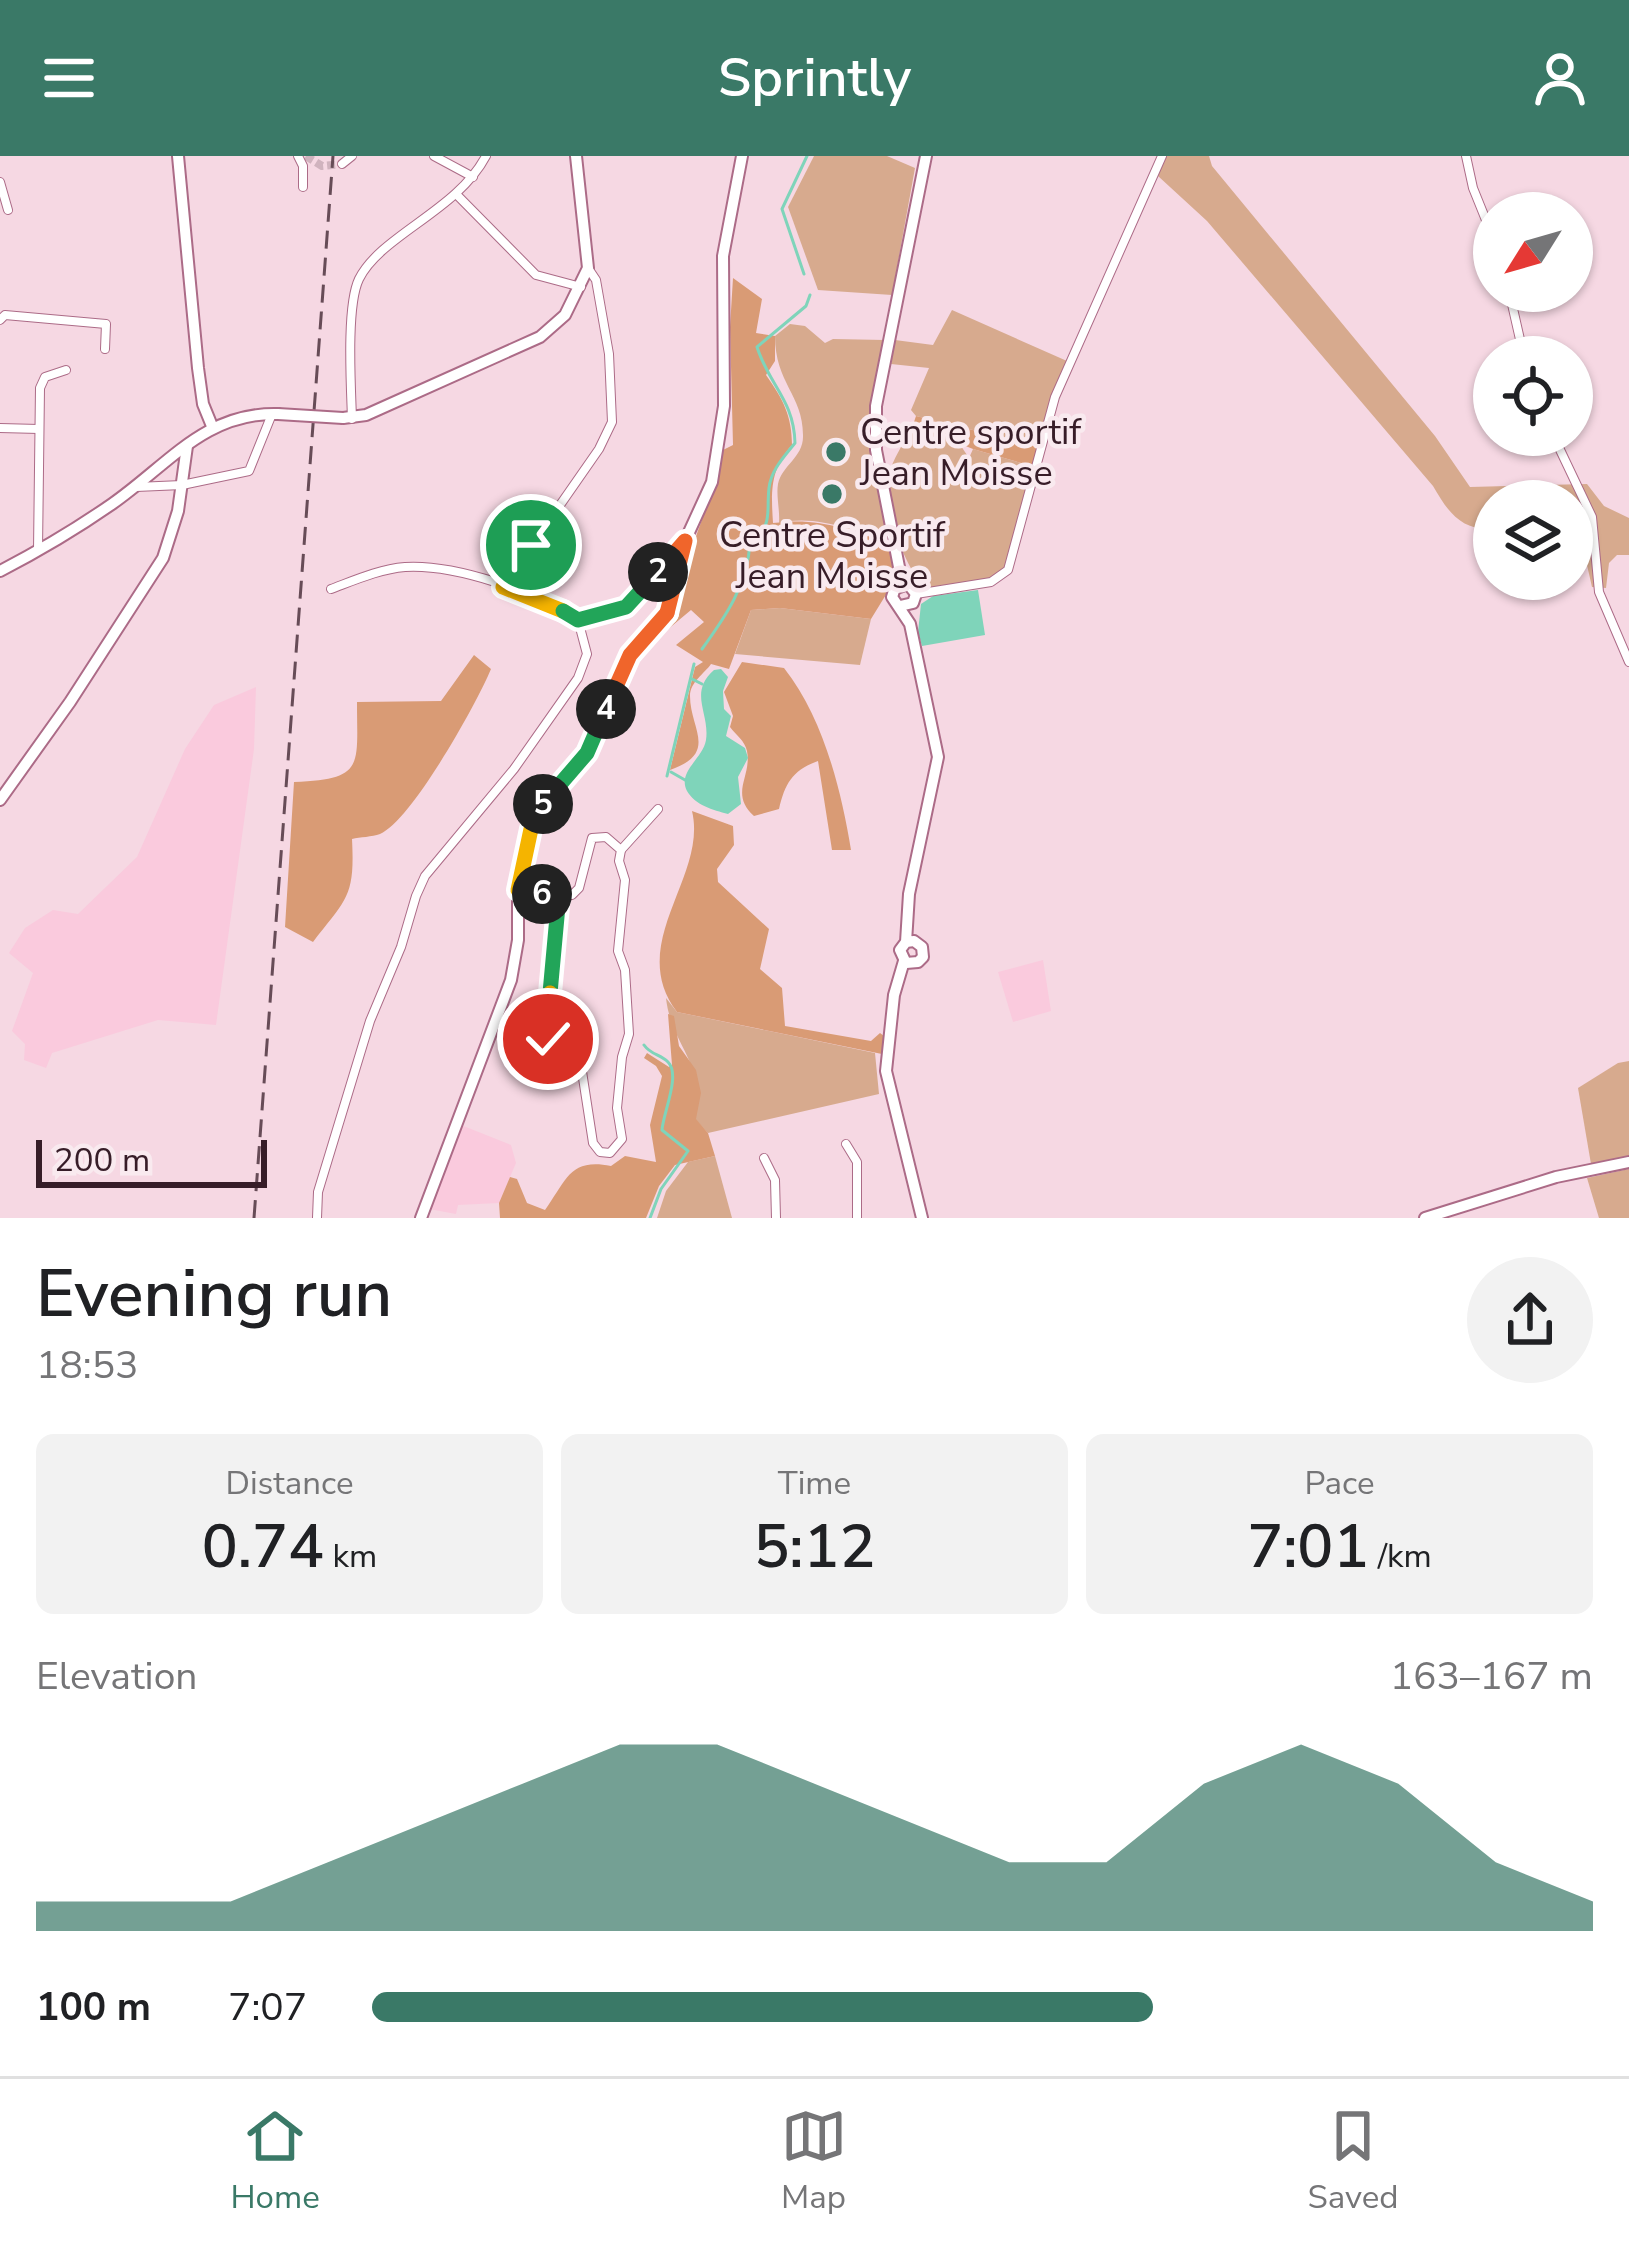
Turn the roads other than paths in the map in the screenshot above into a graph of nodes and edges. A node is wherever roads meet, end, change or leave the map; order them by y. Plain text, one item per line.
1 (178, 156) edge
2 (298, 156) edge
3 (352, 156) edge
4 (434, 156) edge
5 (486, 156) edge
6 (576, 156) edge
7 (742, 156) edge
8 (926, 156) edge
9 (1162, 156) edge
10 (1466, 156) edge
11 (342, 164) dead end
12 (473, 177) junction
13 (0, 182) edge
14 (303, 187) dead end
15 (1475, 192) edge
16 (457, 195) junction
17 (8, 210) dead end
18 (588, 268) junction
19 (581, 287) junction
20 (2, 317) edge
21 (104, 349) dead end
22 (66, 370) dead end
23 (275, 414) junction
24 (347, 418) junction
25 (212, 426) junction
26 (0, 428) edge
27 (39, 429) junction
28 (187, 446) junction
29 (1562, 456) edge
30 (182, 485) junction
31 (134, 487) junction
32 (685, 541) junction
33 (38, 551) junction
34 (0, 571) edge
35 (503, 587) junction
36 (331, 589) dead end
37 (907, 595) junction
38 (578, 620) junction
39 (1629, 662) edge
40 (0, 800) edge
41 (658, 808) dead end
42 (621, 850) junction
43 (518, 890) junction
44 (559, 895) junction
45 (908, 937) junction
46 (908, 963) junction
47 (846, 1144) dead end
48 (764, 1158) dead end
49 (1629, 1162) edge
50 (317, 1218) edge
51 (422, 1218) edge
52 (776, 1218) edge
53 (857, 1218) edge
54 (922, 1218) edge
55 (1425, 1218) edge

1 - 25 street
2 - 14 street
3 - 11 street
4 - 12 street
5 - 12 street
6 - 18 street
7 - 32 street
8 - 37 street
9 - 37 street
10 - 15 street
12 - 16 street
13 - 17 street
16 - 19 street
16 - 24 street
18 - 19 street
18 - 35 street
19 - 24 street
20 - 21 street
22 - 27 street
23 - 24 street, bridge
23 - 25 street
23 - 30 street
25 - 28 street
26 - 27 street
27 - 33 street
28 - 30 street
28 - 31 street
29 - 39 street
30 - 31 street
30 - 40 street
31 - 33 street
32 - 38 street
32 - 43 street
33 - 34 street
35 - 36 street
35 - 38 street
37 - 45 street
38 - 50 street
41 - 42 street
42 - 44 street
42 - 44 street
43 - 44 street
43 - 51 street
45 - 46 street
45 - 46 street
46 - 54 street
47 - 53 street
48 - 52 street
49 - 55 street

